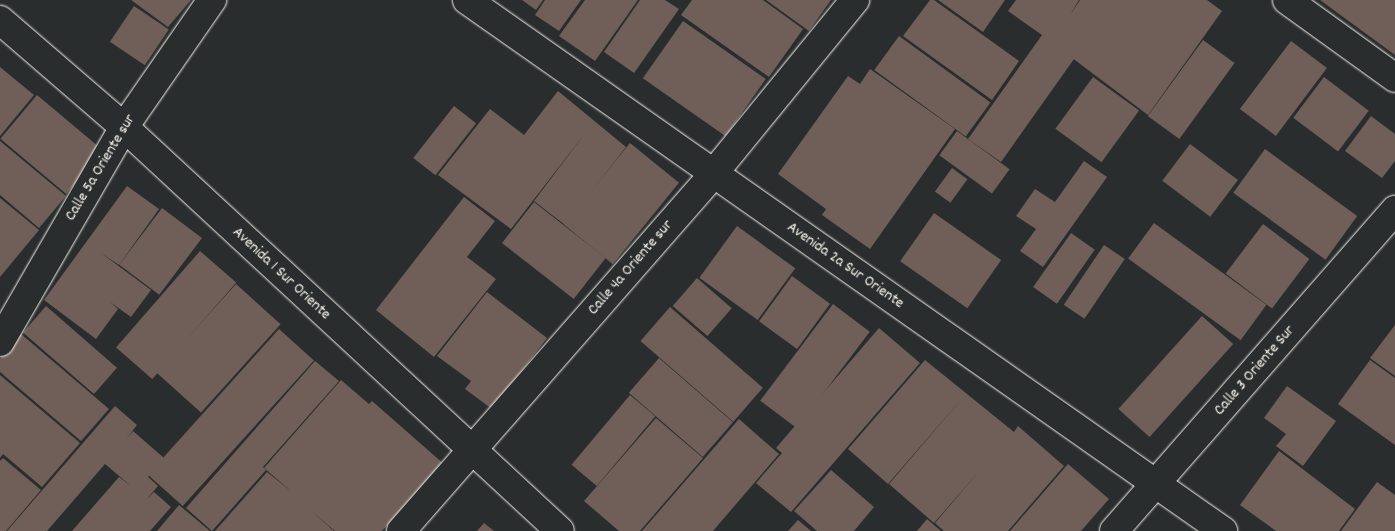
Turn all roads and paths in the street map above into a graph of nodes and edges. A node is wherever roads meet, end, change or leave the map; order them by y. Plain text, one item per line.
1 (212, 0) edge
2 (467, 0) edge
3 (854, 0) edge
4 (1286, 0) edge
5 (0, 20) edge
6 (1395, 78) edge
7 (124, 127) junction
8 (713, 174) junction
9 (1395, 210) edge
10 (0, 342) edge
11 (470, 450) junction
12 (1157, 484) junction
13 (402, 531) edge
14 (560, 531) edge
15 (1114, 531) edge
16 (1223, 531) edge

1 - 7 street, Calle 5a Oriente sur
2 - 8 street, Avenida 2a Sur Oriente
3 - 8 street, Calle 4a Oriente sur
4 - 6 street
5 - 7 street, Avenida 1 Sur Oriente
7 - 10 street, Calle 5a Oriente sur
7 - 11 street, Avenida 1 Sur Oriente
8 - 11 street, Calle 4a Oriente sur
8 - 12 street, Avenida 2a Sur Oriente
9 - 12 street, Calle 3 Oriente Sur
11 - 13 street, Calle 4a Oriente sur
11 - 14 street, Avenida 1 Sur Oriente
12 - 15 street, Calle 3 Oriente Sur
12 - 16 street, Avenida 2a Sur Oriente

